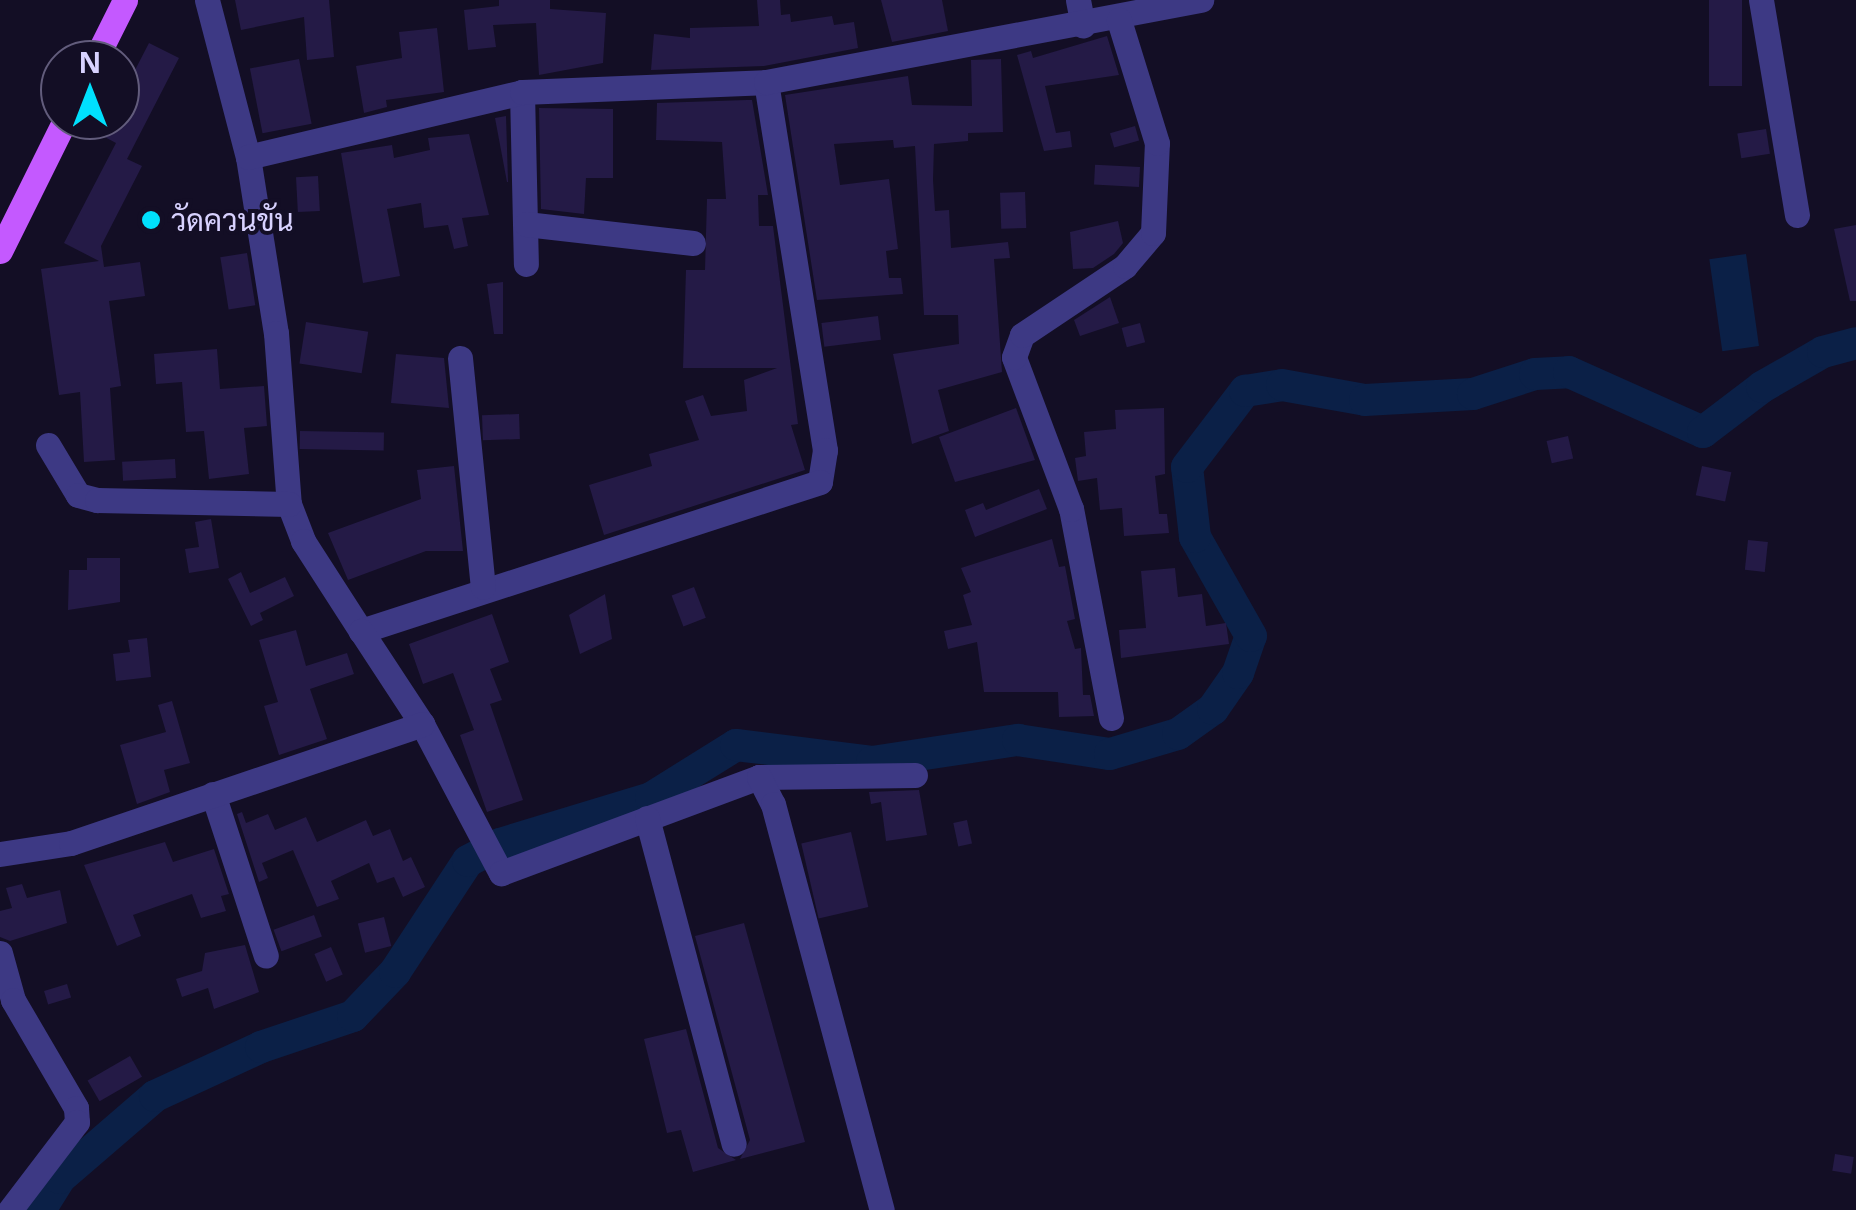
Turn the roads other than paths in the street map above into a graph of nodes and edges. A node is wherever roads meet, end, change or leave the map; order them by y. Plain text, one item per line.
1 (125, 0) edge
2 (207, 0) edge
3 (1078, 0) edge
4 (1200, 0) edge
5 (1762, 0) edge
6 (1119, 20) junction
7 (1083, 26) junction
8 (105, 40) edge
9 (766, 82) junction
10 (522, 92) junction
11 (56, 140) edge
12 (248, 157) junction
13 (1798, 216) dead end
14 (526, 224) junction
15 (693, 243) dead end
16 (0, 251) edge
17 (526, 264) dead end
18 (460, 358) dead end
19 (48, 445) dead end
20 (290, 504) junction
21 (483, 587) junction
22 (361, 631) junction
23 (1111, 718) dead end
24 (422, 724) junction
25 (914, 775) dead end
26 (759, 777) junction
27 (213, 794) junction
28 (647, 818) junction
29 (0, 854) edge
30 (0, 952) edge
31 (266, 956) dead end
32 (734, 1144) dead end
33 (10, 1210) edge
34 (882, 1210) edge

1 - 8 main road
2 - 12 street
3 - 7 street
4 - 6 street
5 - 13 street
6 - 7 street
6 - 23 street
7 - 9 street
9 - 10 street
9 - 21 street
10 - 12 street
10 - 14 street
11 - 16 main road
12 - 20 street
14 - 15 street
14 - 17 street
18 - 21 street
19 - 20 street
20 - 22 street
21 - 22 street
22 - 24 street
24 - 27 street
24 - 28 street
25 - 26 street
26 - 28 street
26 - 34 street
27 - 29 street
27 - 31 street
28 - 32 street
30 - 33 street

